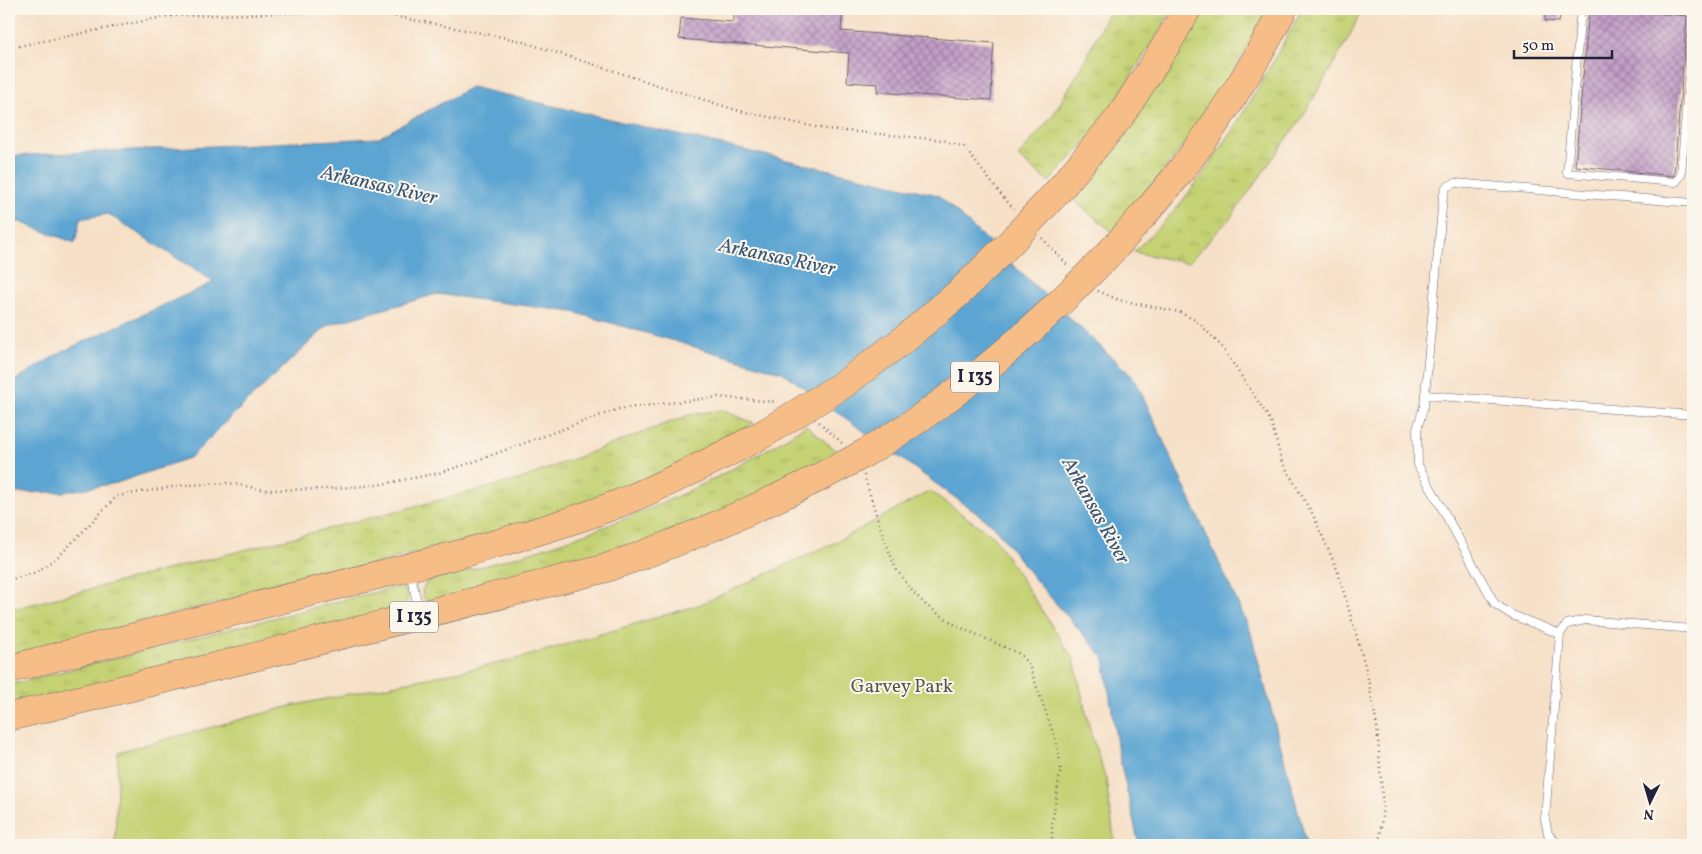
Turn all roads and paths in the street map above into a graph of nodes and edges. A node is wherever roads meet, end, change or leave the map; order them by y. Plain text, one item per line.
1 (1187, 9) edge
2 (1284, 9) edge
3 (1581, 9) edge
4 (1671, 9) edge
5 (1693, 11) edge
6 (1693, 24) edge
7 (9, 48) edge
8 (1693, 203) edge
9 (1016, 211) dead end
10 (1042, 238) dead end
11 (1075, 271) dead end
12 (1097, 290) dead end
13 (1425, 395) junction
14 (1693, 415) edge
15 (409, 567) junction
16 (420, 616) junction
17 (1693, 630) edge
18 (1560, 634) junction
19 (9, 669) edge
20 (9, 717) edge
21 (1379, 845) edge
22 (1559, 845) edge

1 - 15 highway, bridge
2 - 16 highway, I 135, bridge
3 - 6 lane
4 - 5 lane
7 - 9 path
8 - 13 lane
10 - 11 path
12 - 21 path
13 - 14 lane
13 - 18 lane
15 - 16 lane
15 - 19 highway
16 - 20 highway, I 135
17 - 18 lane
18 - 22 lane

